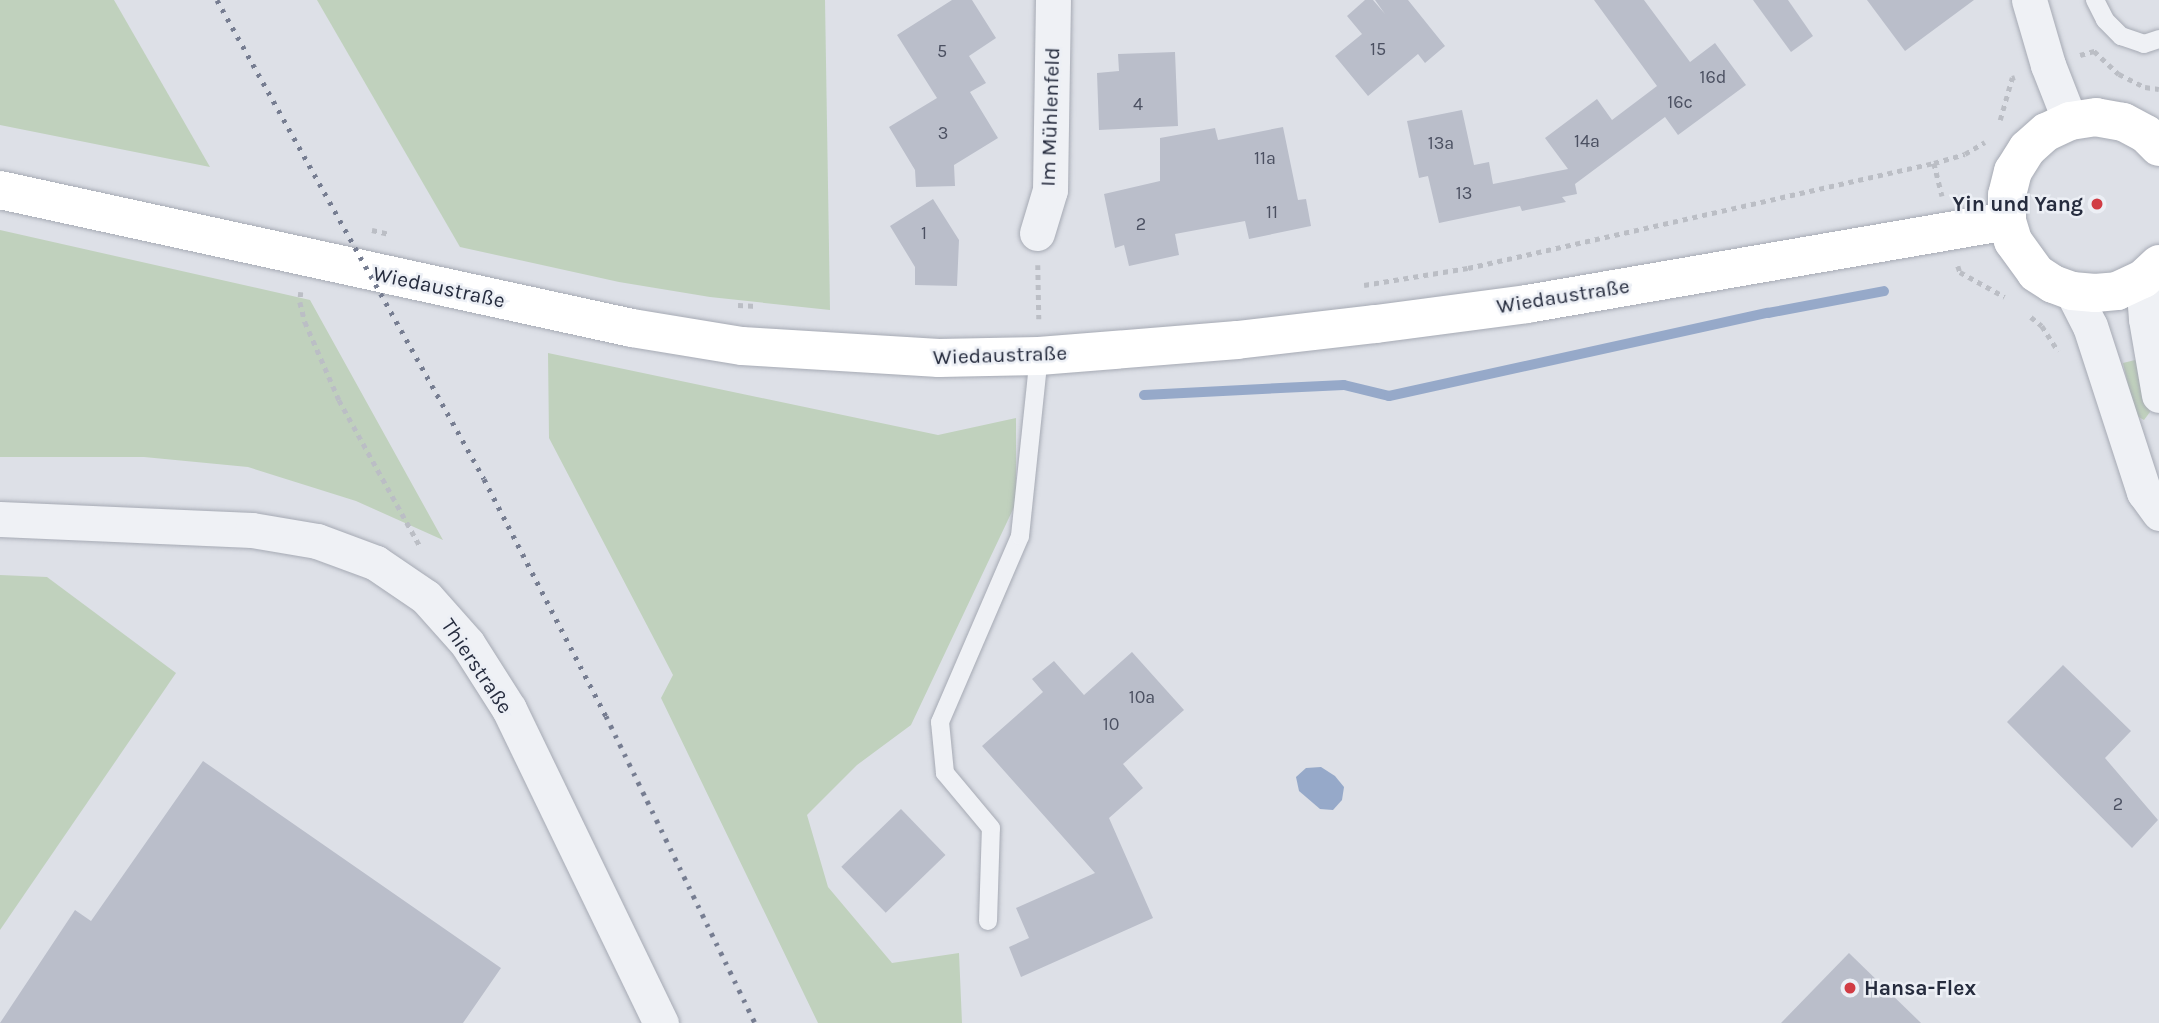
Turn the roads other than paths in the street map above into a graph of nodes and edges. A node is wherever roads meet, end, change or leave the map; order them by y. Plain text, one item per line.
1 (1053, 0) edge
2 (2029, 0) edge
3 (2095, 0) edge
4 (2159, 39) edge
5 (2070, 121) junction
6 (2159, 147) edge
7 (0, 190) edge
8 (2007, 221) junction
9 (1037, 233) road end
10 (2151, 271) edge
11 (2072, 291) junction
12 (1039, 340) junction
13 (2159, 395) edge
14 (2159, 513) edge
15 (0, 519) edge
16 (988, 921) dead end
17 (651, 1019) edge

1 - 9 street, Im Mühlenfeld
2 - 5 street
3 - 4 lane
5 - 6 main road
5 - 8 main road
7 - 12 main road, Wiedaustraße
8 - 11 main road
8 - 12 main road, Wiedaustraße
10 - 11 main road
10 - 13 street
11 - 14 street
12 - 16 lane
15 - 17 street, Thierstraße

